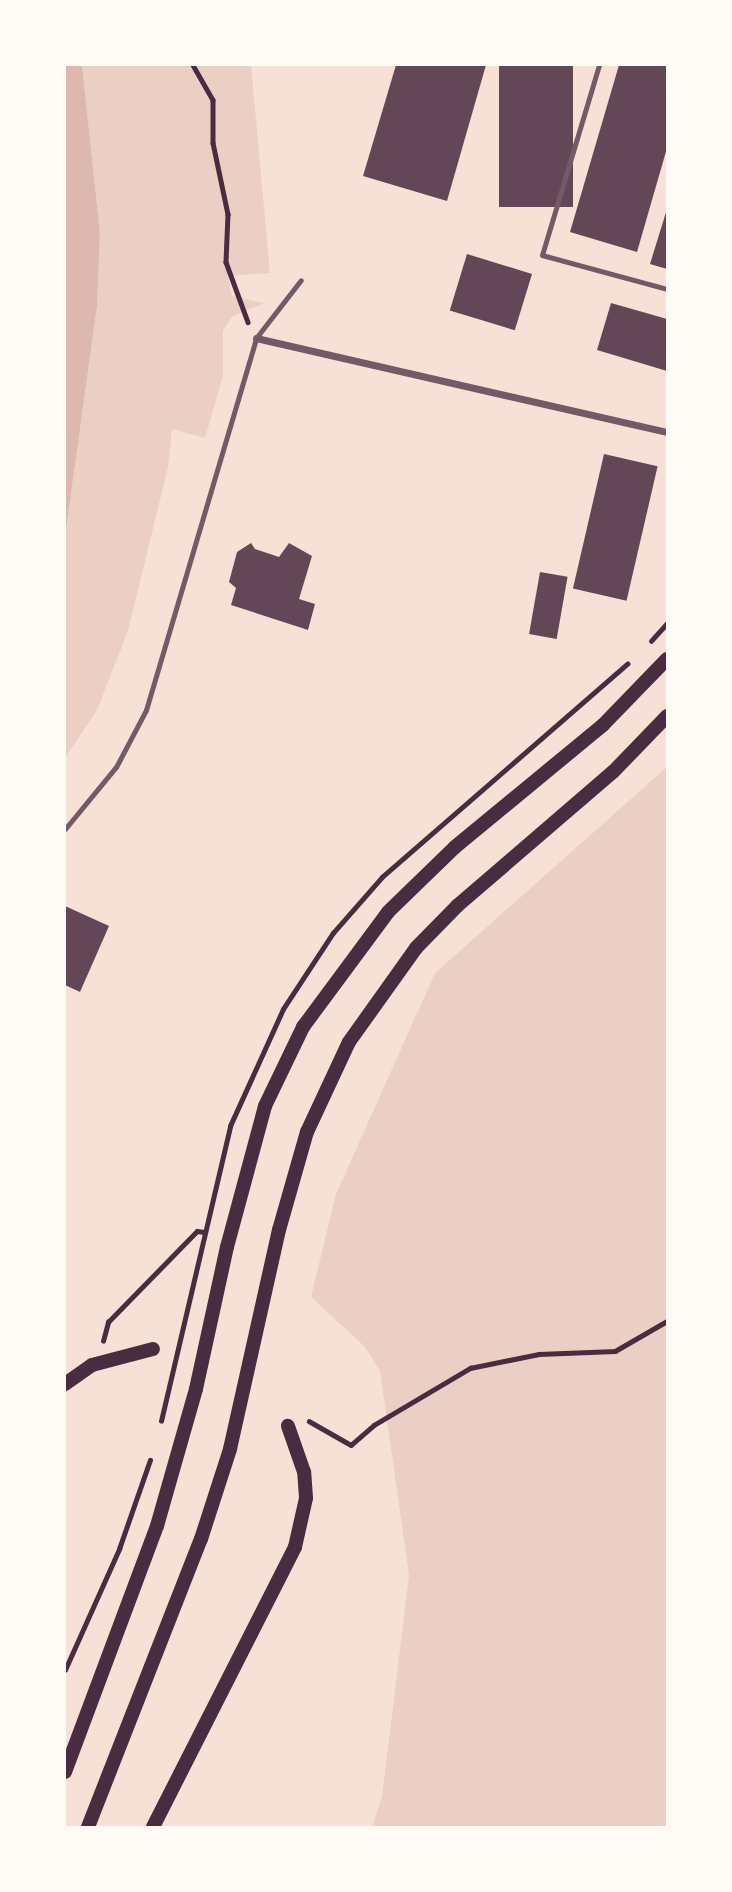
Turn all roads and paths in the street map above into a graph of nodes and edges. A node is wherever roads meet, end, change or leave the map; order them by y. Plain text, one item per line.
1 (193, 65) edge
2 (598, 65) edge
3 (301, 279) dead end
4 (667, 289) edge
5 (256, 338) junction
6 (667, 432) edge
7 (667, 659) edge
8 (667, 716) edge
9 (65, 829) edge
10 (204, 1232) dead end
11 (667, 1321) edge
12 (103, 1342) dead end
13 (153, 1349) dead end
14 (65, 1384) edge
15 (302, 1417) dead end
16 (288, 1426) dead end
17 (65, 1772) edge
18 (88, 1827) edge
19 (153, 1827) edge

1 - 5 path
2 - 4 lane
3 - 5 lane
5 - 6 street
5 - 9 lane
7 - 17 main road
8 - 18 main road
10 - 12 path
11 - 15 path
13 - 14 main road
16 - 19 main road

